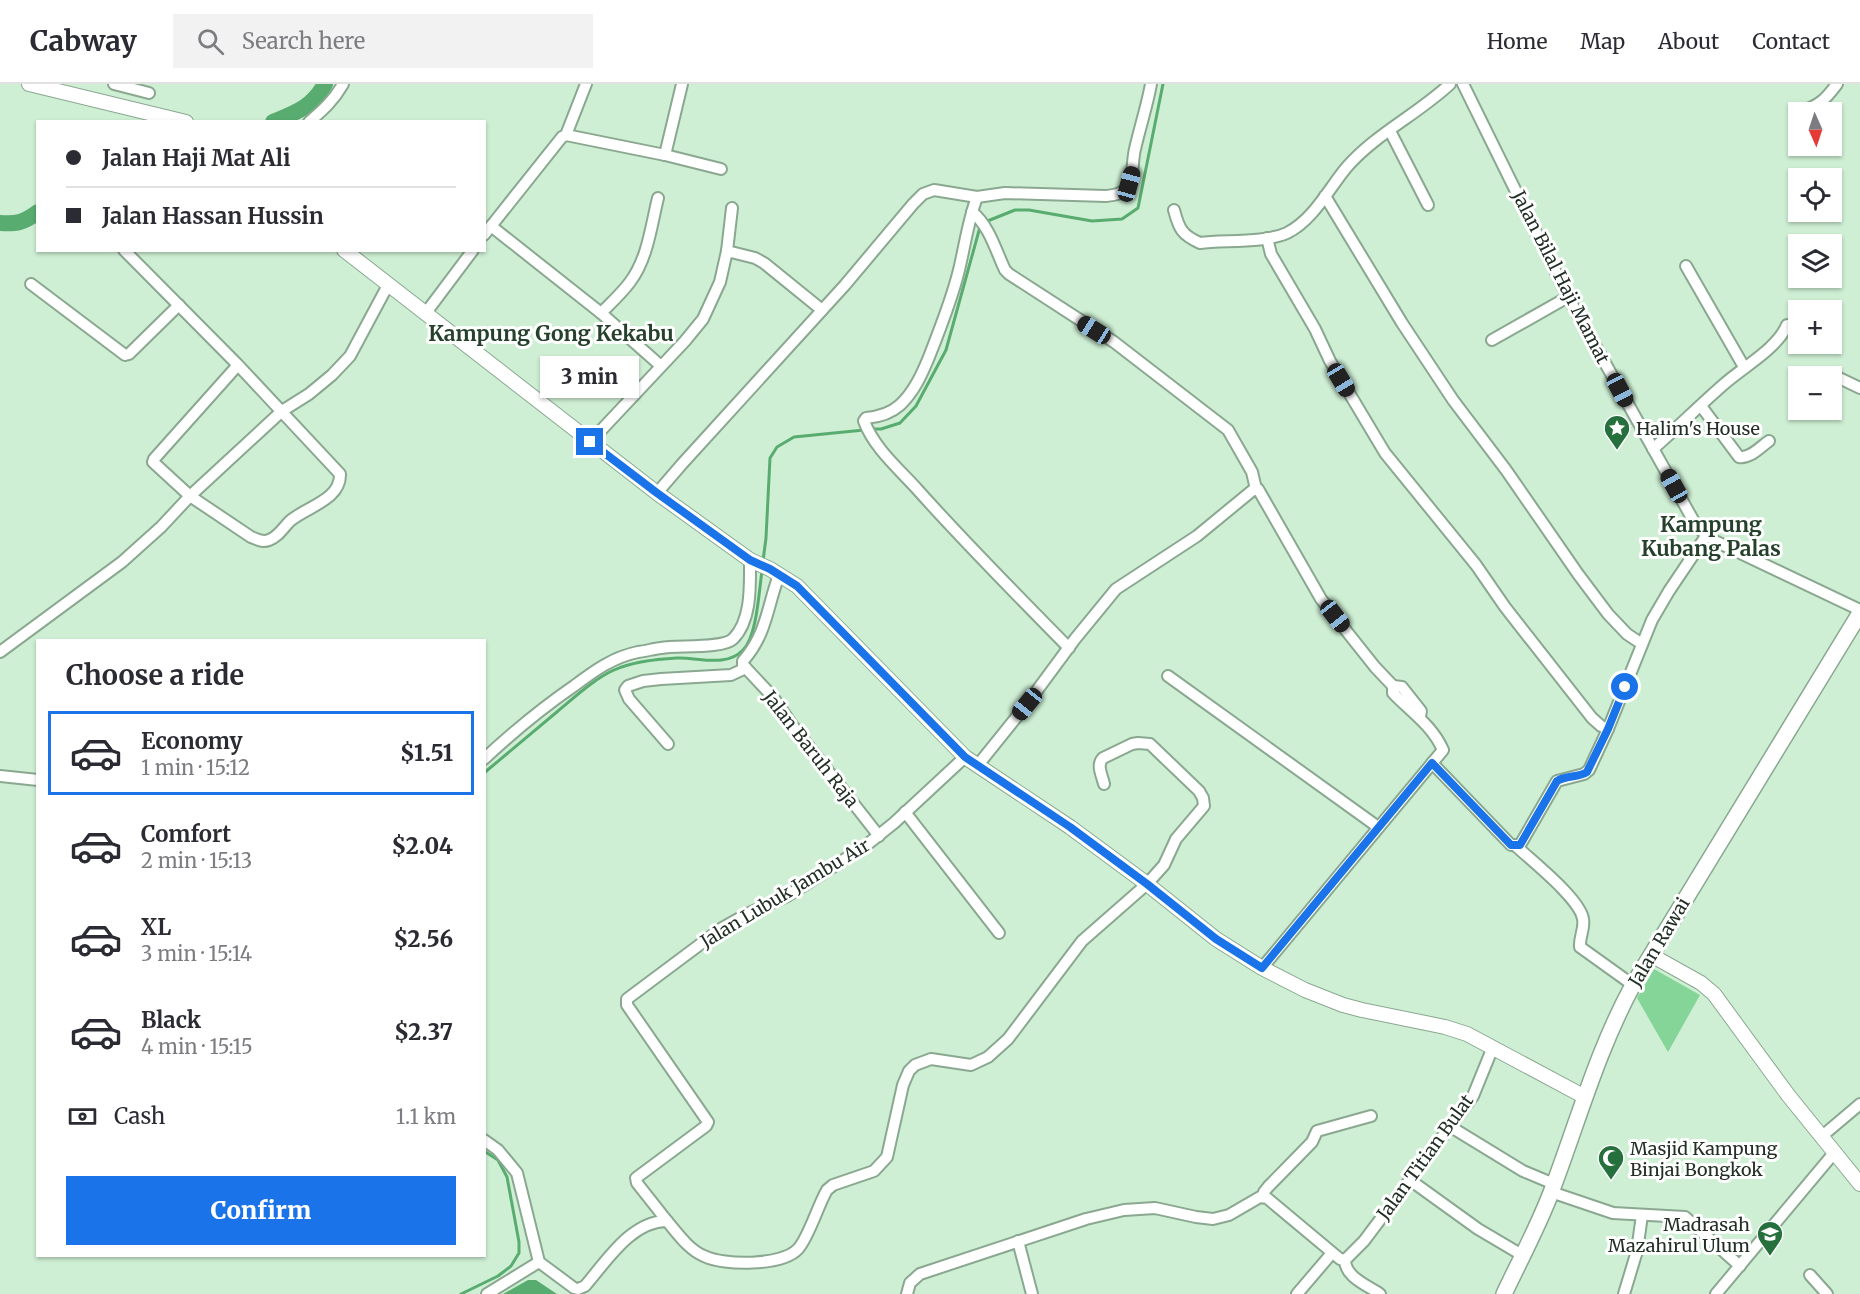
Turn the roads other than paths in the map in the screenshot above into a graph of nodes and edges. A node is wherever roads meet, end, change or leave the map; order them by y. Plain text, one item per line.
1 (29, 84) edge
2 (114, 84) edge
3 (343, 84) edge
4 (586, 84) edge
5 (682, 84) edge
6 (1151, 84) edge
7 (1450, 84) edge
8 (1463, 84) edge
9 (1837, 84) edge
10 (73, 89) edge
11 (149, 93) dead end
12 (1823, 102) edge
13 (168, 119) edge
14 (312, 120) edge
15 (1390, 131) junction
16 (566, 135) junction
17 (665, 155) junction
18 (721, 169) dead end
19 (1325, 196) junction
20 (977, 197) junction
21 (658, 198) dead end
22 (1428, 205) dead end
23 (732, 208) dead end
24 (1174, 210) dead end
25 (975, 214) junction
26 (488, 230) edge
27 (1268, 238) junction
28 (727, 251) junction
29 (126, 252) edge
30 (347, 252) edge
31 (471, 252) edge
32 (1686, 266) dead end
33 (31, 284) dead end
34 (388, 285) junction
35 (1569, 297) junction
36 (179, 305) junction
37 (822, 310) junction
38 (601, 313) junction
39 (424, 314) junction
40 (1787, 325) dead end
41 (1492, 340) dead end
42 (238, 365) junction
43 (661, 366) junction
44 (1744, 367) junction
45 (1842, 379) edge
46 (1860, 388) edge
47 (1701, 406) junction
48 (282, 411) junction
49 (1768, 441) dead end
50 (590, 442) junction
51 (1653, 450) junction
52 (1256, 489) junction
53 (657, 493) junction
54 (190, 496) junction
55 (1706, 536) junction
56 (752, 561) junction
57 (775, 572) junction
58 (1860, 611) edge
59 (1642, 644) junction
60 (1069, 648) junction
61 (0, 652) edge
62 (744, 666) junction
63 (1168, 676) dead end
64 (1608, 729) junction
65 (668, 744) dead end
66 (486, 757) edge
67 (965, 757) junction
68 (1432, 763) junction
69 (978, 765) junction
70 (0, 776) edge
71 (36, 780) edge
72 (1104, 784) dead end
73 (905, 812) junction
74 (1378, 827) junction
75 (879, 836) junction
76 (1514, 846) junction
77 (1147, 884) junction
78 (999, 933) dead end
79 (1651, 955) junction
80 (1262, 968) junction
81 (1633, 985) junction
82 (1493, 1047) junction
83 (1585, 1097) junction
84 (1860, 1104) edge
85 (1371, 1116) dead end
86 (1451, 1127) junction
87 (1821, 1137) junction
88 (486, 1141) edge
89 (1834, 1153) junction
90 (1410, 1180) junction
91 (1860, 1184) edge
92 (1552, 1188) junction
93 (1263, 1197) junction
94 (1642, 1215) junction
95 (667, 1221) junction
96 (1018, 1241) junction
97 (1332, 1253) junction
98 (1522, 1255) junction
99 (1345, 1260) junction
100 (539, 1262) junction
101 (1740, 1266) junction
102 (1810, 1275) dead end
103 (487, 1294) edge
104 (907, 1294) edge
105 (1032, 1294) edge
106 (1297, 1294) edge
107 (1380, 1294) edge
108 (1504, 1294) edge
109 (1624, 1294) edge
110 (1716, 1294) edge
111 (1827, 1294) edge

1 - 10 street
2 - 11 street
3 - 14 street
4 - 16 street
5 - 17 street
6 - 20 street
7 - 15 street
8 - 35 street, Jalan Bilal Haji Mamat
9 - 12 street
10 - 13 street
15 - 19 street
15 - 22 street
16 - 17 street
16 - 26 street
17 - 18 street
19 - 27 street
19 - 59 street
20 - 25 street
20 - 37 street
21 - 38 street
23 - 28 street
24 - 27 street
25 - 52 street
25 - 60 street
26 - 38 street
27 - 64 street
28 - 37 street
28 - 43 street
29 - 36 street
30 - 34 street
31 - 39 street
32 - 44 street
33 - 36 street
34 - 39 street
34 - 48 street
35 - 41 street
35 - 51 street, Jalan Bilal Haji Mamat
36 - 42 street
37 - 53 street
38 - 43 street
39 - 50 street
40 - 44 street
42 - 48 street
42 - 54 street
43 - 50 street
44 - 47 street
45 - 46 street
47 - 49 street
47 - 51 street
48 - 54 street
48 - 54 street
50 - 53 street
51 - 55 street, Jalan Bilal Haji Mamat
52 - 60 street
52 - 68 street
53 - 56 street
54 - 61 street
55 - 58 street, Jalan Bilal Haji Mamat
55 - 59 street
56 - 57 street
56 - 66 street
57 - 62 street
57 - 67 street
58 - 79 main road, Jalan Rawai
59 - 64 street
60 - 69 street
62 - 65 street
62 - 75 street, Jalan Baruh Raja
63 - 74 street
64 - 76 street
67 - 69 street
67 - 73 street, Jalan Lubuk Jambu Air
68 - 74 street
68 - 76 street
69 - 77 street
70 - 71 street
72 - 77 street
73 - 75 street, Jalan Lubuk Jambu Air
73 - 78 street
74 - 80 street
75 - 95 street, Jalan Lubuk Jambu Air
76 - 81 street
77 - 80 street
77 - 95 street
79 - 81 main road, Jalan Rawai
79 - 87 street
80 - 82 street
81 - 83 main road, Jalan Rawai
82 - 83 street
82 - 86 street, Jalan Titian Bulat
83 - 92 main road, Jalan Rawai
84 - 87 street
85 - 93 street
86 - 90 street, Jalan Titian Bulat
86 - 92 street
87 - 89 street
88 - 100 street
89 - 91 street
89 - 101 street
90 - 98 street
90 - 99 street, Jalan Titian Bulat
92 - 94 street
92 - 98 main road, Jalan Rawai
93 - 96 street
93 - 97 street
94 - 101 street
94 - 109 street
95 - 100 street
96 - 104 street
96 - 105 street
97 - 99 street
97 - 106 street
98 - 108 main road, Jalan Rawai
99 - 107 street
100 - 103 street
101 - 110 street
102 - 111 street

